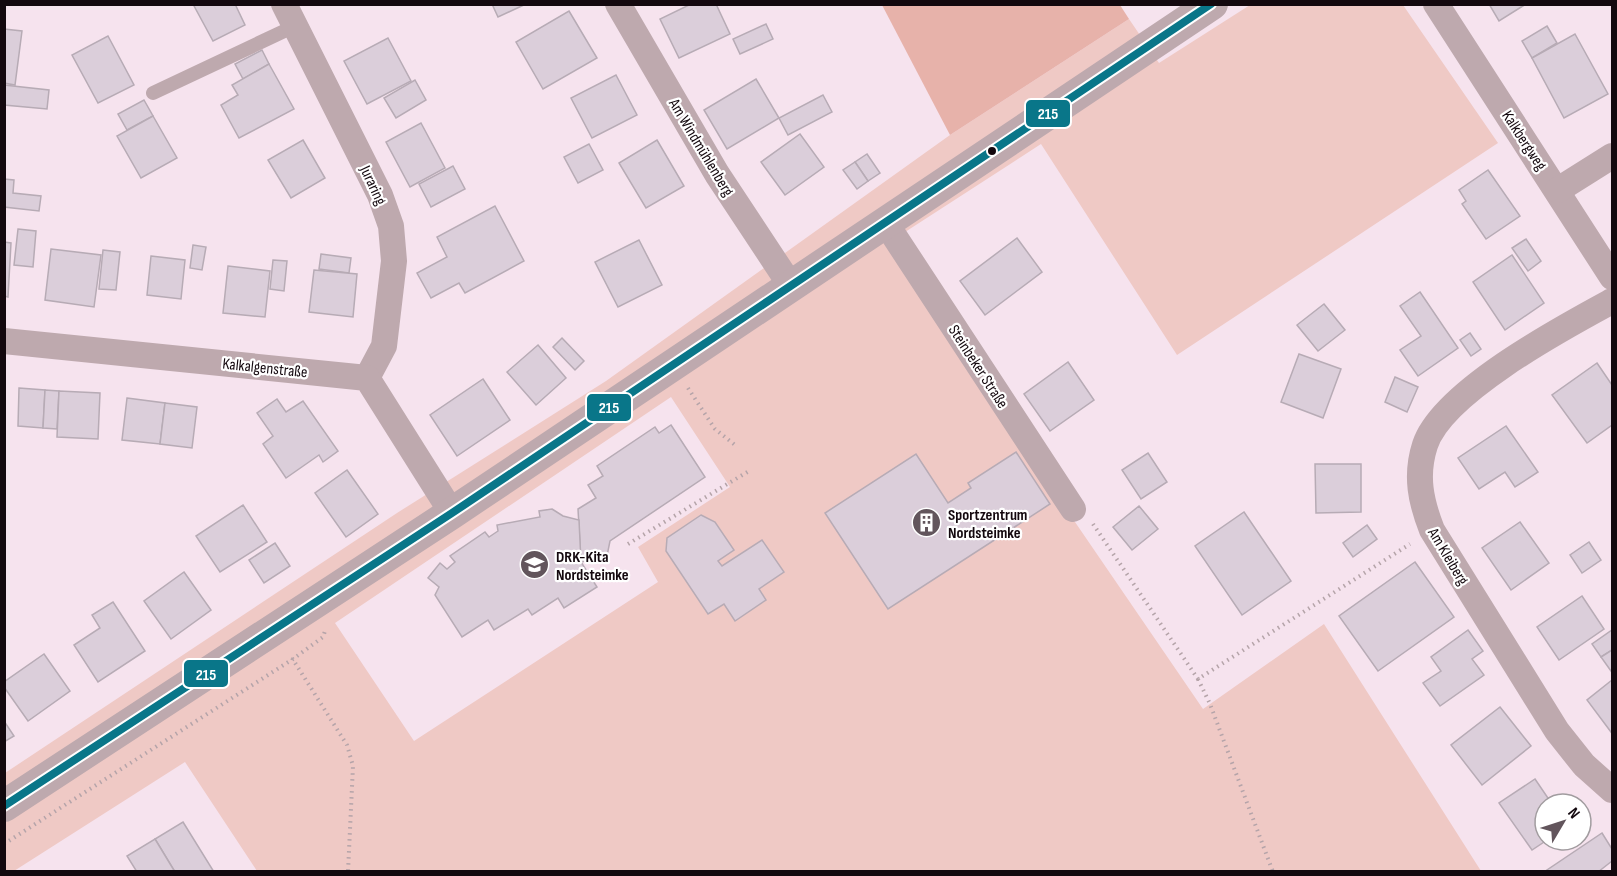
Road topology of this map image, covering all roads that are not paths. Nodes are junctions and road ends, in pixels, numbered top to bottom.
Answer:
1 (618, 4) edge
2 (1212, 4) edge
3 (1436, 4) edge
4 (289, 15) edge
5 (153, 93) dead end
6 (1612, 156) edge
7 (1558, 190) junction
8 (885, 222) junction
9 (1612, 277) edge
10 (791, 286) junction
11 (1612, 301) edge
12 (4, 340) edge
13 (368, 378) junction
14 (1073, 509) road end
15 (452, 513) junction
16 (1612, 790) edge
17 (4, 806) edge

1 - 10 street, Am Windmühlenberg
2 - 8 street
3 - 7 street, Kalkbergweg
4 - 5 lane
4 - 13 street, Juraring
6 - 7 street
7 - 9 street, Kalkbergweg
8 - 10 street
8 - 14 street, Steinbeker Straße
10 - 15 street
11 - 16 street, Am Kleiberg
12 - 13 street, Kalkalgenstraße
13 - 15 street
15 - 17 street

